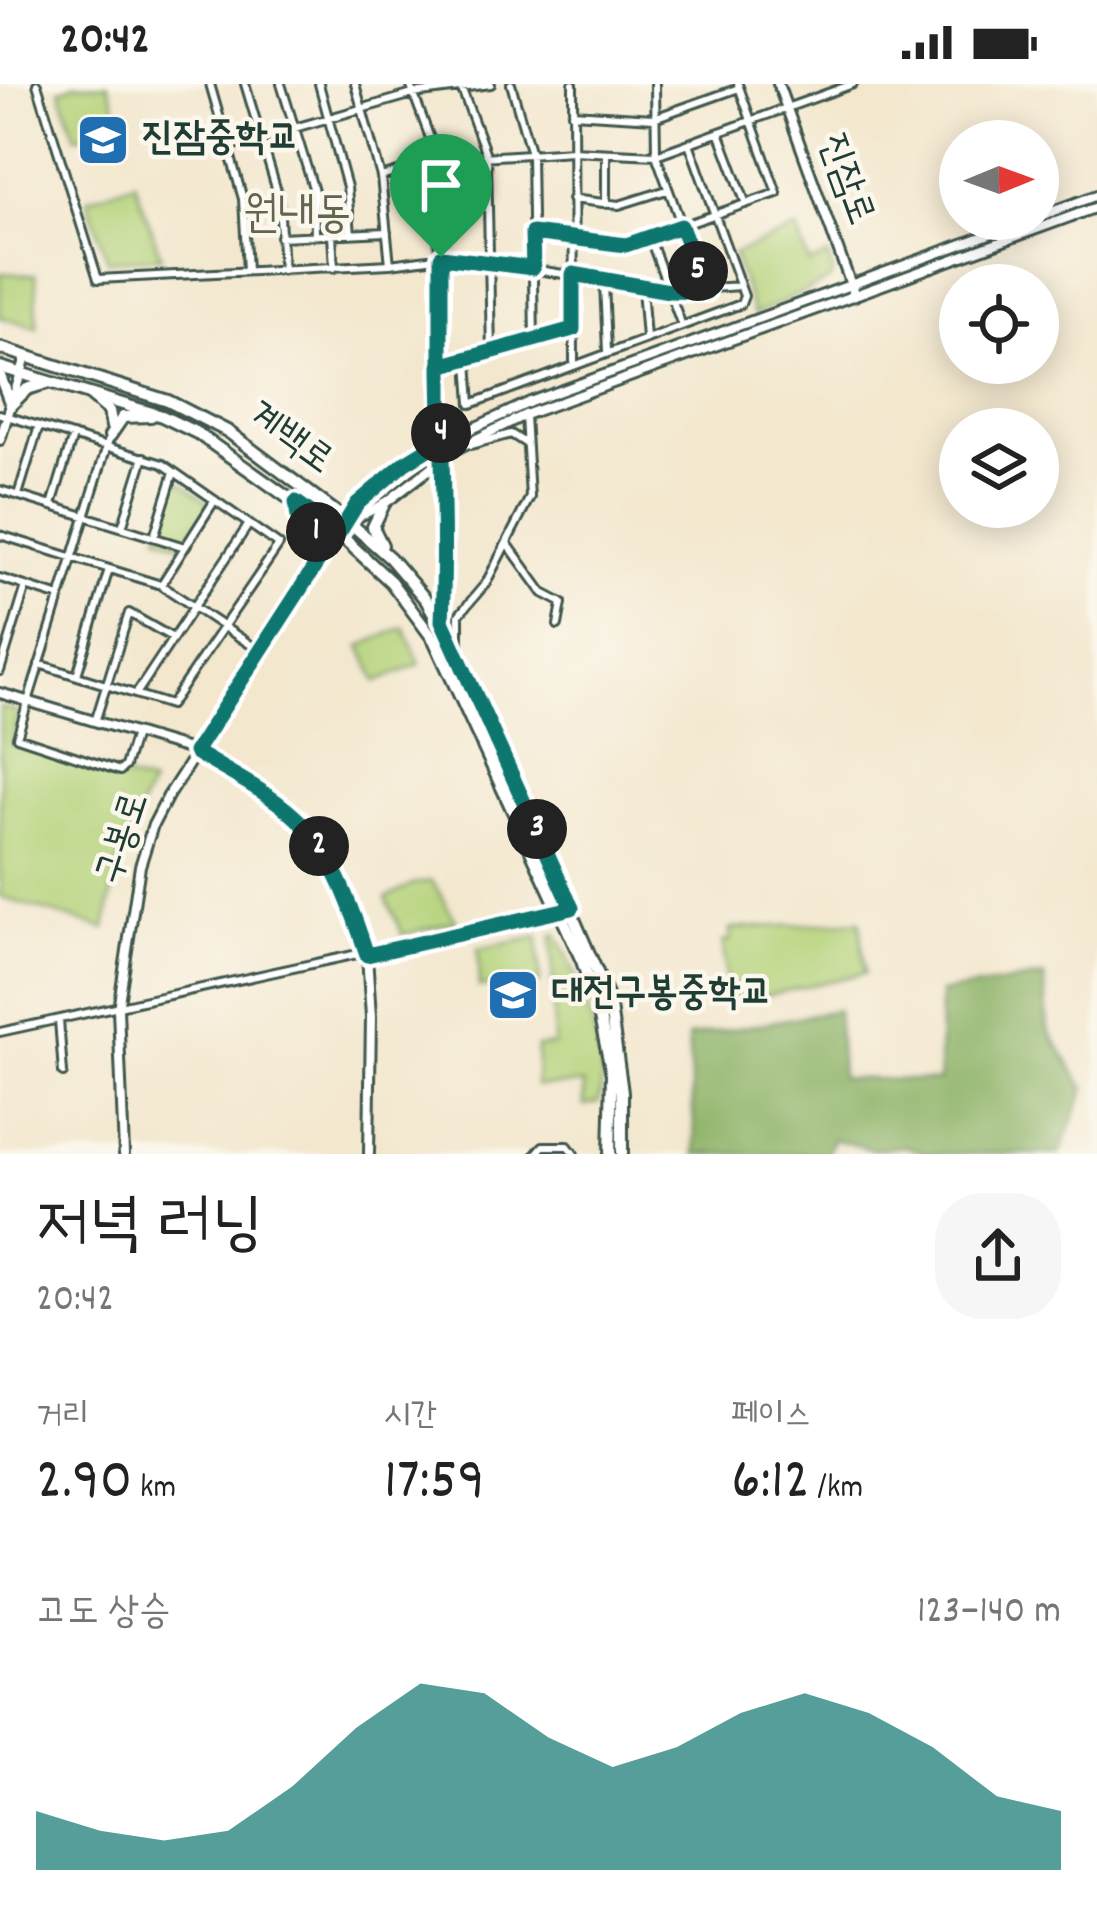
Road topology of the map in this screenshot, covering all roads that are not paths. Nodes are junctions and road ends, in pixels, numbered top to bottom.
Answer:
1 (37, 84) edge
2 (210, 84) edge
3 (245, 84) edge
4 (281, 84) edge
5 (319, 84) edge
6 (356, 84) edge
7 (410, 84) edge
8 (490, 84) edge
9 (512, 84) edge
10 (573, 84) edge
11 (655, 84) edge
12 (706, 84) edge
13 (778, 84) edge
14 (854, 84) edge
15 (461, 86) edge
16 (739, 86) edge
17 (413, 94) junction
18 (711, 98) junction
19 (362, 106) junction
20 (787, 108) junction
21 (572, 113) junction
22 (328, 116) junction
23 (654, 118) junction
24 (751, 121) junction
25 (295, 127) junction
26 (719, 132) junction
27 (262, 136) junction
28 (689, 143) junction
29 (229, 147) junction
30 (572, 151) junction
31 (606, 152) junction
32 (531, 154) junction
33 (656, 155) junction
34 (488, 157) junction
35 (438, 160) junction
36 (381, 177) junction
37 (667, 190) junction
38 (1097, 195) edge
39 (572, 199) junction
40 (606, 204) junction
41 (746, 204) junction
42 (1097, 207) edge
43 (1059, 209) edge
44 (715, 215) junction
45 (681, 226) junction
46 (387, 232) junction
47 (532, 233) junction
48 (351, 234) junction
49 (315, 235) junction
50 (332, 235) junction
51 (280, 237) junction
52 (573, 238) junction
53 (650, 238) junction
54 (980, 240) edge
55 (441, 257) junction
56 (490, 261) junction
57 (390, 264) junction
58 (334, 268) junction
59 (533, 268) junction
60 (283, 270) junction
61 (248, 271) junction
62 (573, 274) junction
63 (604, 281) junction
64 (740, 286) junction
65 (642, 288) junction
66 (669, 291) junction
67 (853, 291) junction
68 (706, 292) junction
69 (682, 326) junction
70 (573, 329) junction
71 (646, 338) junction
72 (534, 340) junction
73 (0, 349) edge
74 (607, 351) junction
75 (491, 353) junction
76 (26, 356) junction
77 (468, 361) junction
78 (574, 364) junction
79 (440, 366) junction
80 (0, 367) edge
81 (21, 373) junction
82 (0, 376) edge
83 (51, 381) junction
84 (85, 391) junction
85 (523, 410) junction
86 (6, 412) edge
87 (162, 416) junction
88 (39, 426) junction
89 (73, 436) junction
90 (0, 440) edge
91 (109, 441) junction
92 (441, 441) junction
93 (527, 445) junction
94 (456, 449) junction
95 (144, 457) junction
96 (441, 458) junction
97 (174, 472) junction
98 (0, 490) edge
99 (18, 495) junction
100 (215, 500) junction
101 (296, 502) junction
102 (384, 504) junction
103 (52, 506) junction
104 (86, 516) junction
105 (349, 522) junction
106 (249, 524) junction
107 (122, 527) junction
108 (339, 533) junction
109 (0, 535) edge
110 (154, 537) junction
111 (507, 543) junction
112 (185, 547) junction
113 (323, 554) junction
114 (72, 558) junction
115 (390, 558) junction
116 (109, 569) junction
117 (0, 578) edge
118 (161, 585) junction
119 (26, 586) junction
120 (60, 596) junction
121 (194, 607) junction
122 (442, 621) junction
123 (557, 625) dead end
124 (224, 627) junction
125 (173, 638) junction
126 (260, 651) junction
127 (459, 655) junction
128 (39, 664) junction
129 (0, 670) edge
130 (76, 676) junction
131 (107, 685) junction
132 (0, 693) edge
133 (136, 694) junction
134 (27, 701) junction
135 (95, 722) junction
136 (135, 734) junction
137 (195, 752) junction
138 (565, 909) junction
139 (367, 955) junction
140 (118, 1009) junction
141 (59, 1020) junction
142 (0, 1032) edge
143 (63, 1073) dead end
144 (124, 1154) edge
145 (369, 1154) edge
146 (536, 1154) edge
147 (574, 1154) edge
148 (608, 1154) edge
149 (626, 1154) edge

1 - 61 street
2 - 29 street
3 - 27 street
4 - 25 street
5 - 22 street
6 - 19 street
7 - 17 street
8 - 15 street
9 - 32 street
10 - 21 street
11 - 23 street
12 - 18 street
13 - 20 street, 진잠로
14 - 20 street
15 - 17 street
15 - 34 street
16 - 18 street
16 - 24 street
17 - 19 street
17 - 35 street
18 - 23 street
19 - 22 street
19 - 36 street
20 - 24 street
20 - 67 street, 진잠로
21 - 23 street
21 - 30 street
22 - 25 street
22 - 48 street
23 - 33 street
24 - 26 street
24 - 41 street
25 - 27 street
25 - 49 street
26 - 28 street
26 - 41 street
27 - 29 street
27 - 51 street
28 - 33 street
28 - 44 street
29 - 61 street
30 - 31 street
30 - 32 street
30 - 39 street
31 - 33 street
31 - 40 street
32 - 34 street
32 - 47 street
33 - 37 street
34 - 35 street
34 - 56 street
35 - 36 street
35 - 55 street
36 - 46 street
37 - 40 street
37 - 45 street
38 - 43 street
39 - 40 street
39 - 52 street
41 - 44 street
42 - 67 street
44 - 45 street
44 - 64 street
45 - 53 street
45 - 68 street
46 - 48 street
46 - 57 street
47 - 52 street
47 - 59 street
48 - 50 street
49 - 50 street
49 - 51 street
50 - 58 street
51 - 60 street
52 - 53 street
52 - 62 street
53 - 66 street
54 - 67 street
55 - 56 street
55 - 57 street
55 - 79 street
56 - 59 street
56 - 75 street
57 - 58 street
58 - 60 street
59 - 62 street
59 - 72 street
60 - 61 street
62 - 63 street
62 - 70 street
63 - 65 street
63 - 74 street
64 - 68 street
64 - 69 street
65 - 66 street
65 - 71 street
66 - 68 street
66 - 69 street
67 - 85 street
69 - 71 street
70 - 72 street
70 - 78 street
71 - 74 street
72 - 75 street
73 - 76 main road, 계백로
74 - 78 street
75 - 77 street
76 - 81 street
76 - 105 main road, 계백로
77 - 78 street
77 - 79 street
79 - 92 street
80 - 81 main road, 계백로
81 - 83 main road, 계백로
81 - 86 street
82 - 86 main road
83 - 84 main road, 계백로
83 - 86 main road
84 - 87 main road, 계백로
84 - 91 main road
85 - 92 street, 구봉로
85 - 93 street
85 - 94 street
86 - 88 street
86 - 90 street
87 - 91 main road
87 - 101 main road, 계백로
88 - 89 street
88 - 99 street
89 - 91 street
89 - 103 street
91 - 95 street
91 - 104 street
92 - 96 street
92 - 105 street, 구봉로
93 - 94 street
93 - 111 street
94 - 96 street
95 - 97 street
95 - 107 street
96 - 102 street
96 - 122 street
97 - 100 street
97 - 110 street
98 - 99 street
99 - 103 street
100 - 106 street
100 - 112 street
101 - 108 main road, 계백로
101 - 113 main road
102 - 105 street
102 - 115 main road
103 - 104 street
104 - 107 street
104 - 114 street
105 - 108 street, 구봉로
105 - 115 main road, 계백로
106 - 121 street
106 - 124 street
107 - 110 street
108 - 113 street, 구봉로
108 - 138 main road, 계백로
109 - 114 street
110 - 112 street
111 - 123 street
111 - 127 street
112 - 118 street
113 - 126 street, 구봉로
114 - 116 street
114 - 120 street
115 - 122 main road, 계백로
116 - 118 street
116 - 130 street
117 - 119 street
118 - 121 street
119 - 120 street
119 - 129 street
120 - 128 street
121 - 124 street
121 - 125 street
122 - 127 main road, 계백로
124 - 126 street
124 - 133 street
125 - 131 street
125 - 133 street
126 - 137 street, 구봉로
127 - 138 main road, 계백로
128 - 130 street
128 - 134 street
130 - 131 street
131 - 133 street
131 - 135 street
132 - 134 street
134 - 135 street
134 - 136 street
135 - 136 street
136 - 137 street
137 - 139 street
137 - 140 street, 구봉로
138 - 139 street
138 - 148 main road, 계백로
138 - 149 main road, 계백로
139 - 140 street
139 - 145 street
140 - 141 street
140 - 144 street, 구봉로
141 - 142 street
141 - 143 street
146 - 147 street

